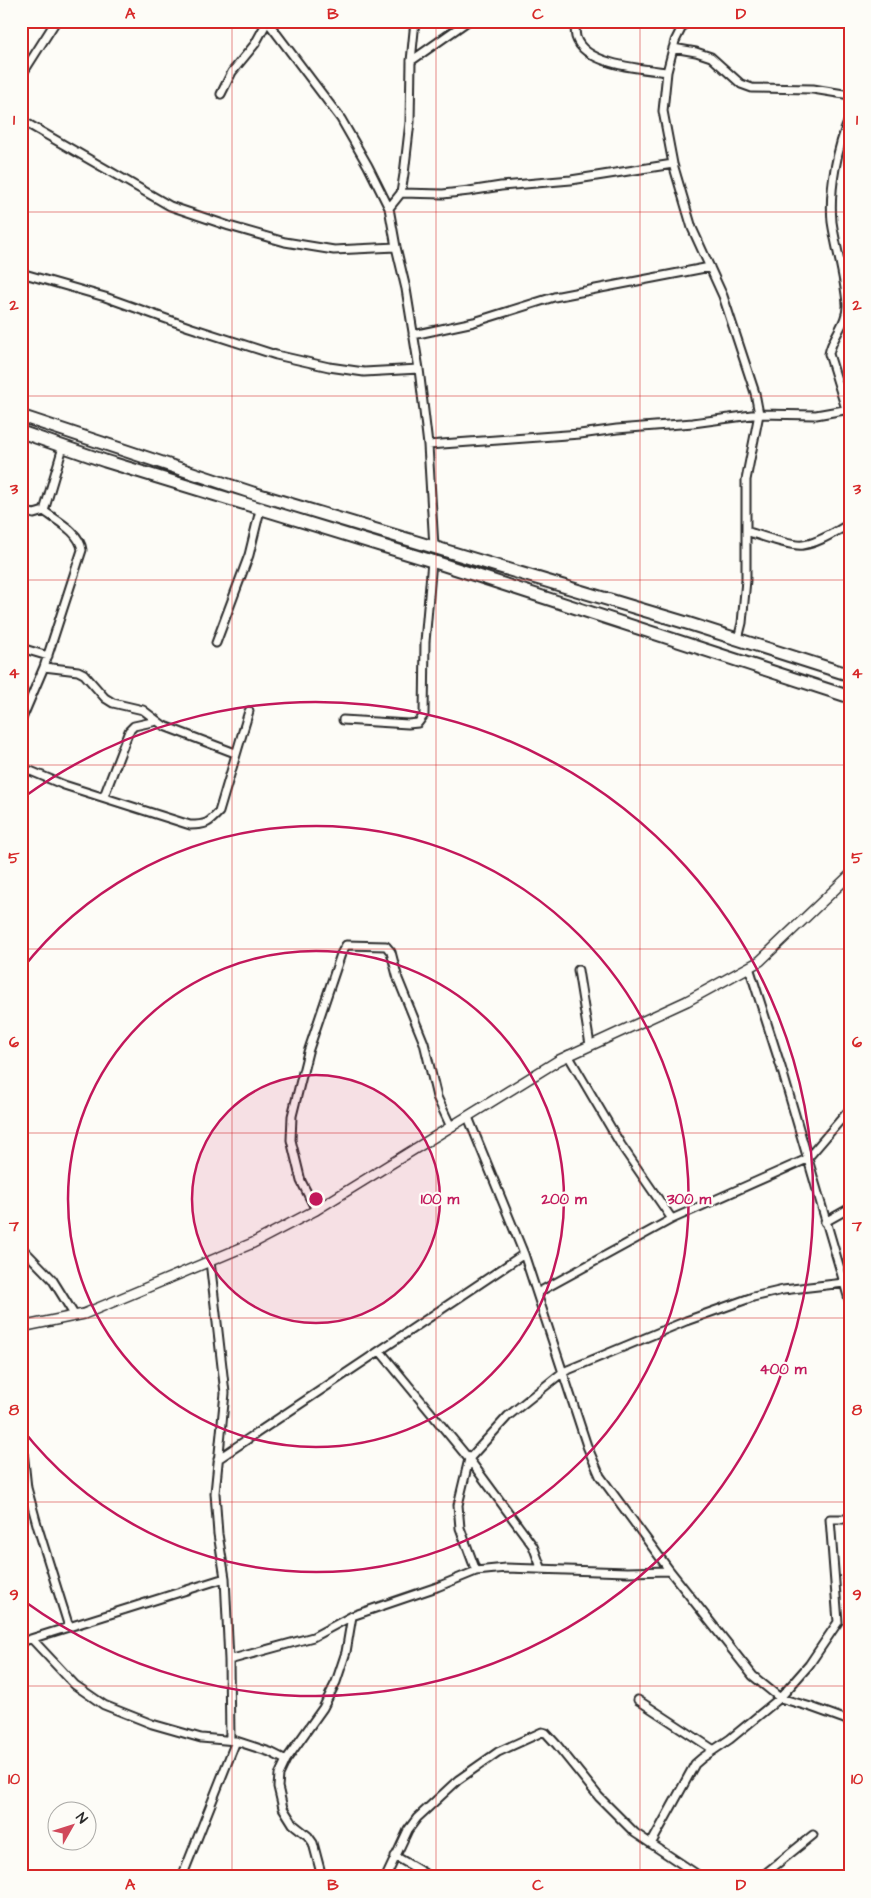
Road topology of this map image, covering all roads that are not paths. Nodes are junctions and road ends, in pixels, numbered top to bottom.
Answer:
1 (56, 21) edge
2 (415, 21) edge
3 (468, 21) edge
4 (576, 21) edge
5 (685, 21) edge
6 (267, 22) edge
7 (673, 48) junction
8 (411, 60) junction
9 (667, 72) junction
10 (21, 76) edge
11 (221, 94) dead end
12 (850, 94) edge
13 (850, 117) edge
14 (21, 120) edge
15 (673, 164) junction
16 (401, 193) junction
17 (389, 208) junction
18 (396, 247) junction
19 (710, 268) junction
20 (21, 273) edge
21 (412, 335) junction
22 (419, 369) junction
23 (848, 409) edge
24 (760, 414) junction
25 (21, 416) edge
26 (21, 432) edge
27 (428, 445) junction
28 (63, 447) junction
29 (263, 496) junction
30 (260, 508) junction
31 (21, 511) edge
32 (44, 511) junction
33 (850, 524) edge
34 (746, 531) junction
35 (434, 547) junction
36 (432, 561) junction
37 (738, 639) junction
38 (216, 643) dead end
39 (21, 648) edge
40 (48, 656) junction
41 (44, 667) junction
42 (850, 675) edge
43 (850, 697) edge
44 (250, 711) dead end
45 (157, 720) junction
46 (343, 720) dead end
47 (21, 721) edge
48 (235, 753) junction
49 (21, 767) edge
50 (104, 796) junction
51 (850, 875) edge
52 (749, 967) junction
53 (578, 970) dead end
54 (590, 1045) junction
55 (568, 1054) junction
56 (850, 1109) edge
57 (468, 1117) junction
58 (451, 1127) junction
59 (807, 1159) junction
60 (850, 1208) edge
61 (316, 1210) junction
62 (672, 1219) junction
63 (825, 1222) junction
64 (21, 1247) edge
65 (524, 1254) junction
66 (210, 1262) junction
67 (844, 1283) junction
68 (537, 1293) junction
69 (850, 1303) edge
70 (75, 1316) junction
71 (21, 1327) edge
72 (380, 1352) junction
73 (563, 1372) junction
74 (21, 1432) edge
75 (218, 1459) junction
76 (469, 1459) junction
77 (850, 1519) edge
78 (542, 1570) junction
79 (476, 1571) junction
80 (670, 1571) junction
81 (225, 1578) junction
82 (352, 1616) junction
83 (69, 1627) junction
84 (32, 1639) junction
85 (21, 1642) edge
86 (229, 1660) junction
87 (780, 1698) junction
88 (638, 1700) dead end
89 (850, 1721) edge
90 (233, 1741) junction
91 (714, 1750) junction
92 (286, 1760) junction
93 (813, 1834) dead end
94 (651, 1844) junction
95 (395, 1856) junction
96 (182, 1877) edge
97 (322, 1877) edge
98 (386, 1877) edge
99 (427, 1877) edge
100 (701, 1877) edge
101 (761, 1877) edge

1 - 10 street
2 - 8 street
3 - 8 street
4 - 9 street
5 - 7 street
6 - 11 street
6 - 17 street
7 - 9 street
7 - 12 street
8 - 16 street
9 - 15 street
13 - 23 street
14 - 18 street
15 - 16 street
15 - 19 street
16 - 17 street
17 - 18 street
18 - 21 street
19 - 21 street
19 - 24 street
20 - 22 street
21 - 22 street
22 - 27 street
23 - 24 street
24 - 27 street
24 - 34 street
25 - 29 highway
26 - 28 highway
27 - 35 street
28 - 30 highway
28 - 32 street
29 - 30 street
29 - 35 highway
30 - 36 highway
30 - 38 street
31 - 32 street
32 - 40 street
33 - 34 street
34 - 37 street
35 - 37 highway
36 - 43 highway
36 - 46 street
37 - 42 highway
39 - 40 street
40 - 41 street
41 - 45 street
41 - 47 street
44 - 48 street
45 - 48 street
45 - 50 street
48 - 50 street
49 - 50 street
51 - 52 street
52 - 54 street
52 - 59 street
53 - 54 street
54 - 55 street
55 - 57 street
55 - 62 street
56 - 59 street
57 - 58 street
57 - 65 street
58 - 61 street
58 - 61 street
59 - 62 street
59 - 63 street
60 - 63 street
61 - 66 street
62 - 68 street
63 - 67 street
64 - 70 street
65 - 68 street
65 - 72 street
66 - 70 street
66 - 75 street
67 - 69 street
67 - 73 street
68 - 73 street
70 - 71 street
72 - 75 street
72 - 76 street
73 - 76 street
73 - 80 street
74 - 83 street
75 - 81 street
76 - 78 street
76 - 79 street
77 - 87 street
78 - 79 street
78 - 80 street
79 - 82 street
80 - 87 street
81 - 83 street
81 - 86 street
82 - 86 street
82 - 92 street
83 - 84 street
84 - 85 street
84 - 90 street
86 - 90 street
87 - 89 street
87 - 91 street
88 - 91 street
90 - 92 street
90 - 96 street
91 - 94 street
92 - 97 street
93 - 101 street
94 - 95 street
94 - 100 street
95 - 98 street
95 - 99 street

